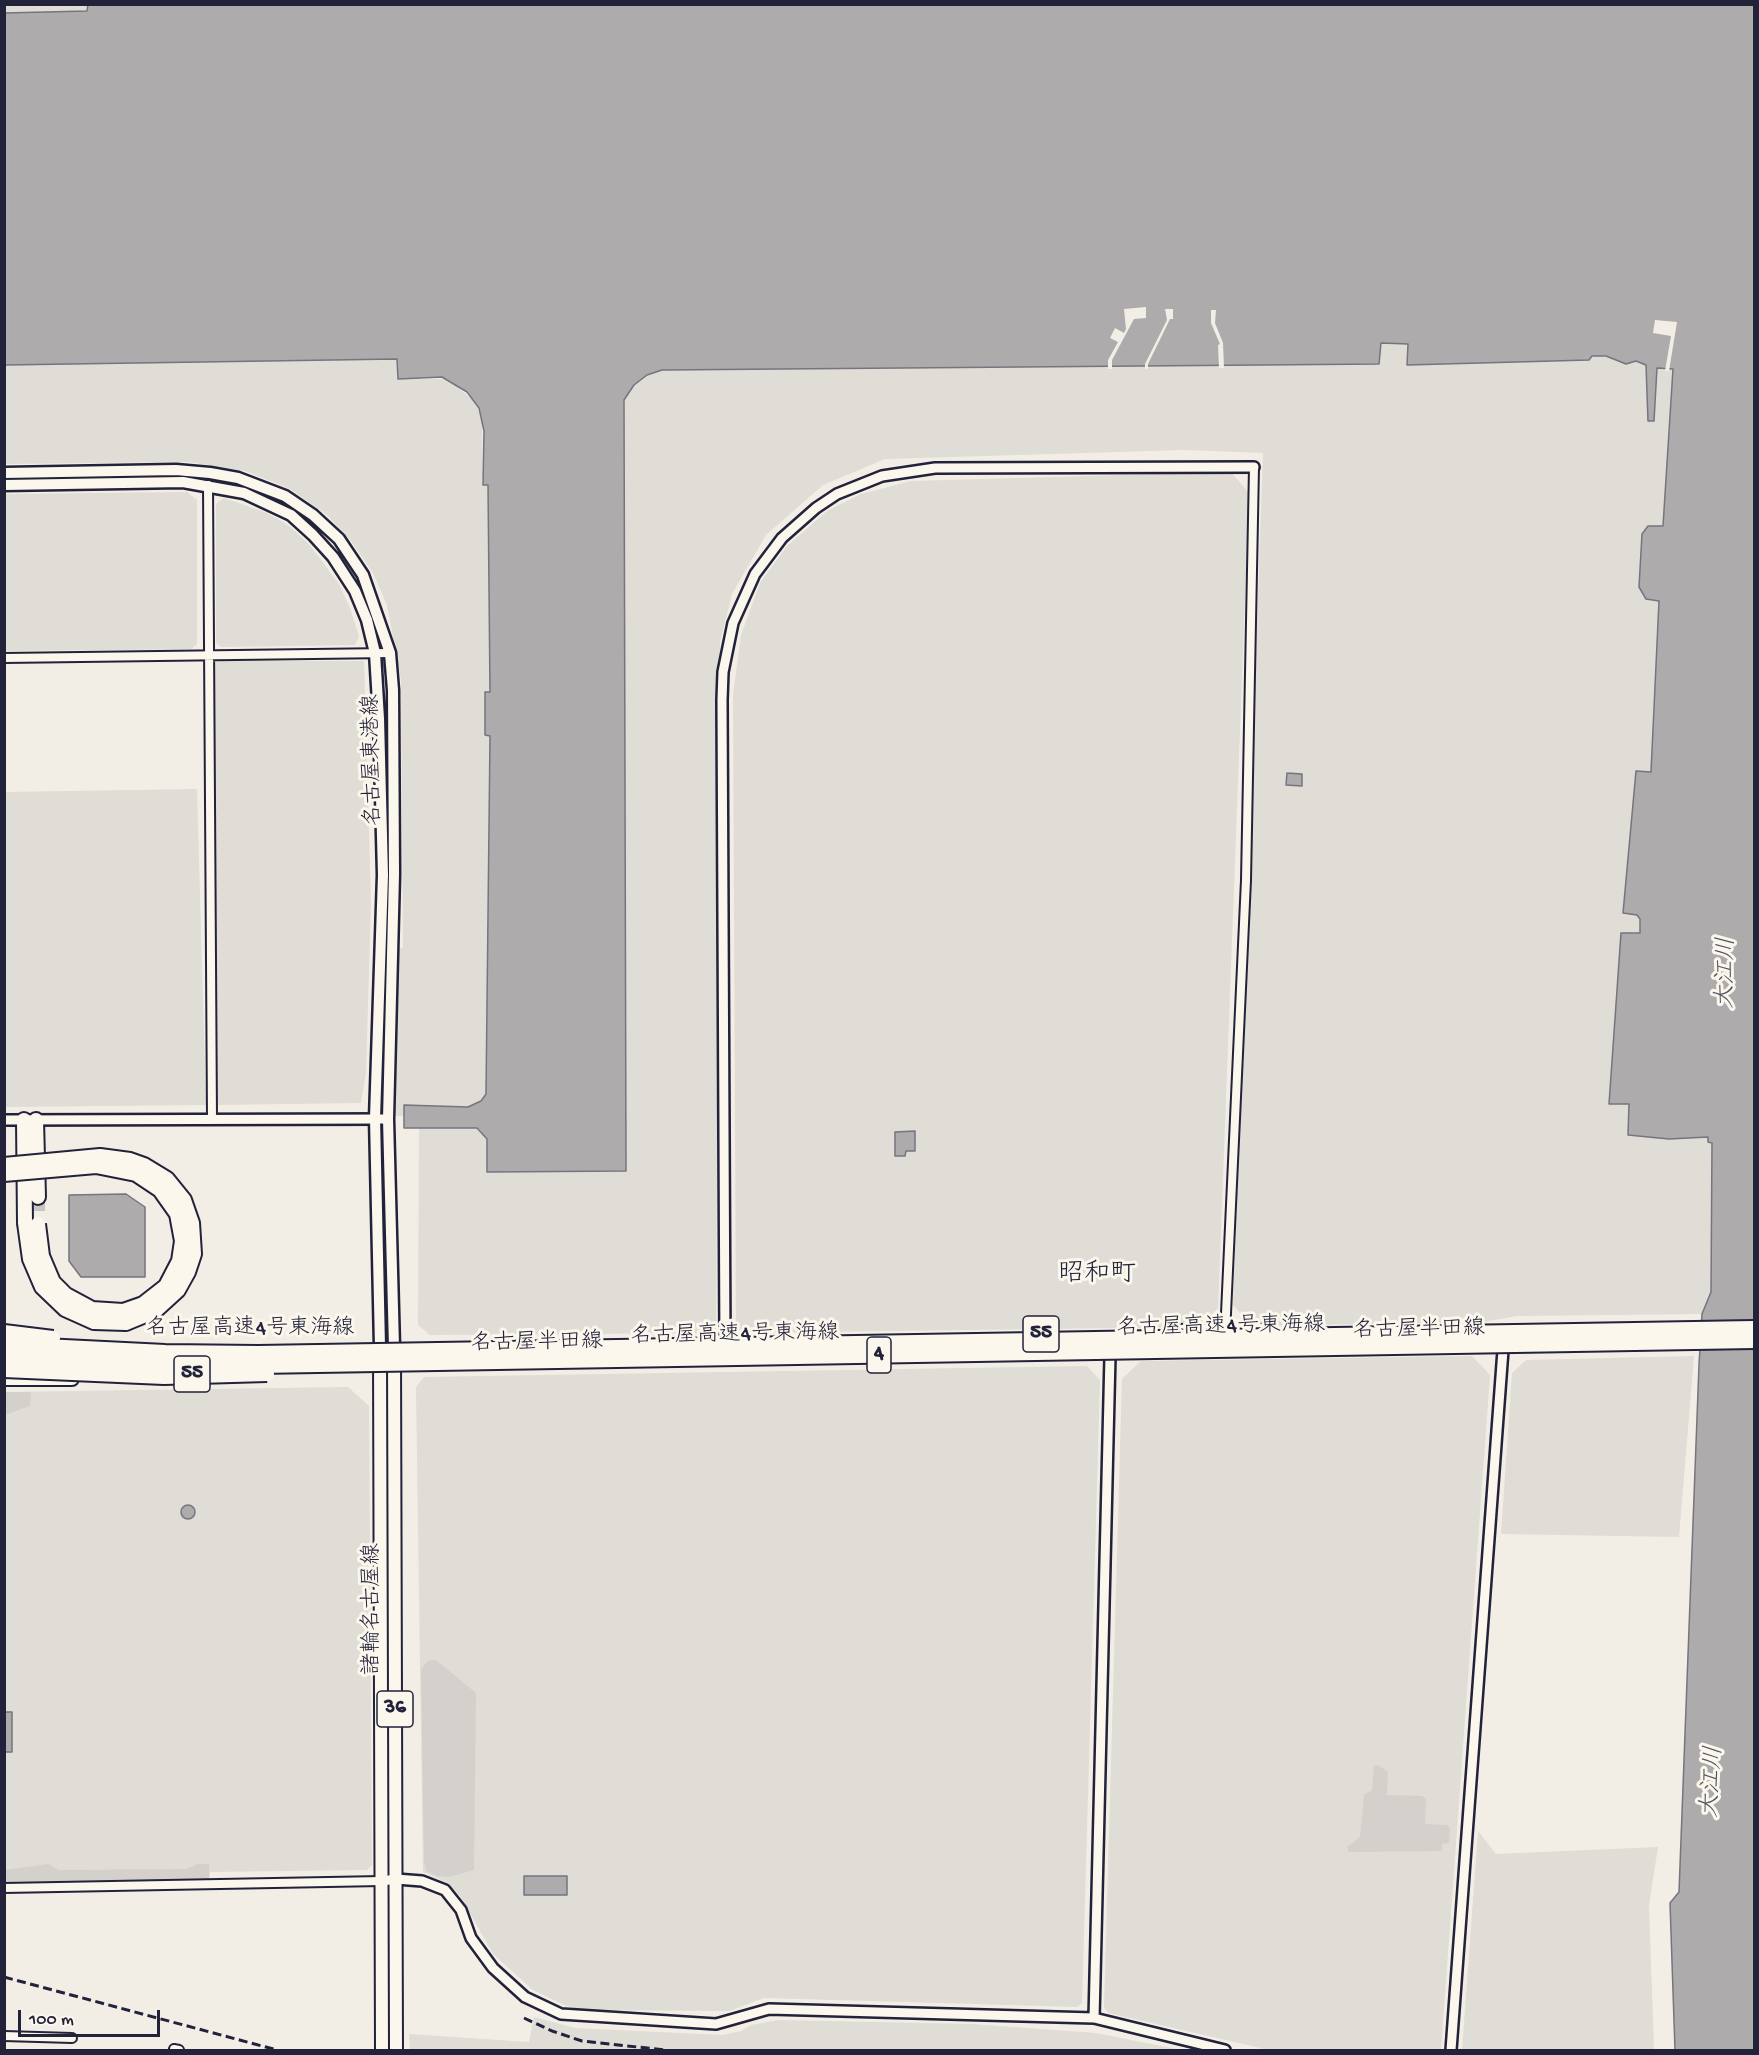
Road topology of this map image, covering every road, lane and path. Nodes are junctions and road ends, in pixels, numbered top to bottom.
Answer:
1 (1254, 467) joint
2 (4, 473) edge
3 (4, 484) edge
4 (208, 485) junction
5 (375, 653) junction
6 (390, 653) junction
7 (208, 655) junction
8 (4, 658) edge
9 (375, 1118) junction
10 (212, 1119) junction
11 (388, 1119) junction
12 (4, 1120) edge
13 (30, 1120) junction
14 (4, 1165) edge
15 (4, 1174) edge
16 (38, 1197) tunnel mouth
17 (34, 1220) junction
18 (1755, 1326) edge
19 (1225, 1330) junction
20 (4, 1332) edge
21 (725, 1340) junction
22 (1755, 1341) edge
23 (4, 1344) edge
24 (1755, 1346) edge
25 (380, 1347) junction
26 (394, 1347) junction
27 (1503, 1350) junction
28 (258, 1353) junction
29 (1226, 1354) junction
30 (4, 1356) edge
31 (1110, 1356) junction
32 (724, 1362) junction
33 (398, 1365) junction
34 (381, 1368) junction
35 (4, 1370) edge
36 (4, 1379) edge
37 (396, 1879) junction
38 (382, 1881) junction
39 (4, 1888) edge
40 (1094, 2018) junction
41 (4, 2036) edge
42 (72, 2038) dead end
43 (382, 2050) edge
44 (396, 2050) edge
45 (1225, 2050) edge
46 (1451, 2050) edge

1 - 19 street
1 - 21 street
2 - 6 main road, 名古屋東港線
3 - 4 main road, 名古屋東港線
4 - 5 main road, 名古屋東港線
4 - 7 street
5 - 6 street
5 - 7 street
5 - 9 main road, 名古屋東港線
6 - 11 main road, 名古屋東港線
7 - 8 street
7 - 10 street
9 - 10 street
9 - 11 street
9 - 25 main road, 名古屋東港線
10 - 13 street
11 - 26 main road, 名古屋東港線
12 - 13 street
13 - 16 highway
13 - 17 highway
14 - 17 highway, bridge
15 - 17 highway, bridge
18 - 19 main road, 名古屋半田線 / 55, bridge
18 - 28 highway, 名古屋高速4号東海線 / 4, bridge
19 - 21 main road, 名古屋半田線 / 55
19 - 29 street
20 - 28 highway, bridge
21 - 26 main road, 名古屋半田線 / 55
21 - 32 street
22 - 33 highway, 名古屋高速4号東海線 / 4, bridge
23 - 28 highway, 名古屋高速4号東海線 / 4, bridge
24 - 27 main road, 名古屋半田線 / 55
25 - 26 main road, 名古屋半田線 / 55
25 - 30 main road, 名古屋半田線 / 55
25 - 34 main road, 諸輪名古屋線 / 36
26 - 33 main road, 諸輪名古屋線 / 36
27 - 29 main road, 名古屋半田線 / 55
27 - 46 street
29 - 31 main road, 名古屋半田線 / 55
30 - 33 highway, 名古屋高速4号東海線 / 4, bridge
31 - 32 main road, 名古屋半田線 / 55
31 - 40 street
32 - 33 main road, 名古屋半田線 / 55
33 - 34 main road, 名古屋半田線 / 55
33 - 35 highway, bridge
33 - 37 main road, 諸輪名古屋線 / 36
34 - 36 main road, 名古屋半田線 / 55
34 - 38 main road, 諸輪名古屋線 / 36
37 - 38 street
37 - 40 street
37 - 44 main road, 諸輪名古屋線 / 36
38 - 39 street
38 - 43 main road, 諸輪名古屋線 / 36
40 - 45 street
41 - 42 street

